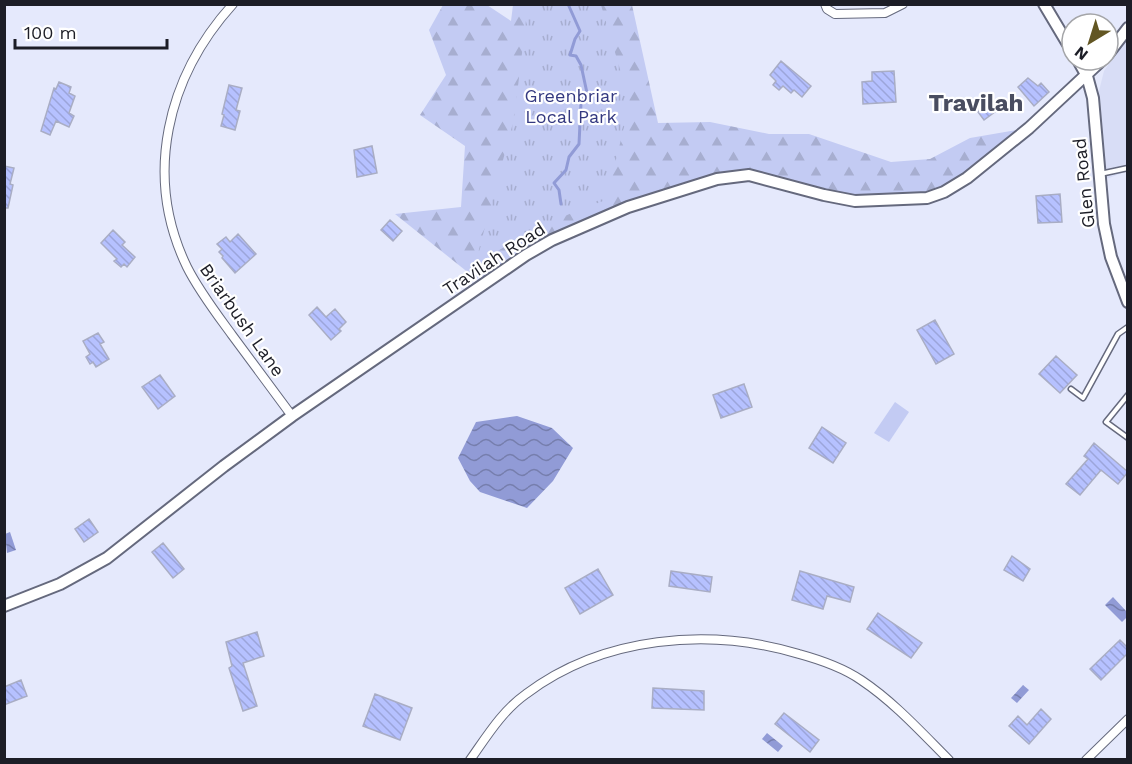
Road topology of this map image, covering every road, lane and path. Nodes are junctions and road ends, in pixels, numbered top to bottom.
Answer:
1 (233, 4) edge
2 (825, 4) edge
3 (903, 4) edge
4 (1044, 4) edge
5 (1128, 28) edge
6 (1060, 31) edge
7 (1124, 42) edge
8 (1085, 72) edge
9 (1091, 72) edge
10 (1087, 76) junction
11 (1128, 168) edge
12 (1099, 174) junction
13 (1128, 302) edge
14 (1128, 327) edge
15 (1071, 389) dead end
16 (1128, 395) edge
17 (292, 416) junction
18 (1128, 438) edge
19 (4, 606) edge
20 (1128, 719) edge
21 (470, 759) edge
22 (949, 759) edge
23 (1086, 759) edge

1 - 17 street, Briarbush Lane
2 - 3 street
4 - 6 main road
5 - 7 main road
8 - 10 main road, Glen Road
9 - 10 main road, Travilah Road
10 - 12 main road, Glen Road
10 - 17 main road, Travilah Road
11 - 12 lane
12 - 13 main road, Glen Road
14 - 15 lane
16 - 18 lane
17 - 19 main road, Travilah Road
20 - 23 street
21 - 22 street

